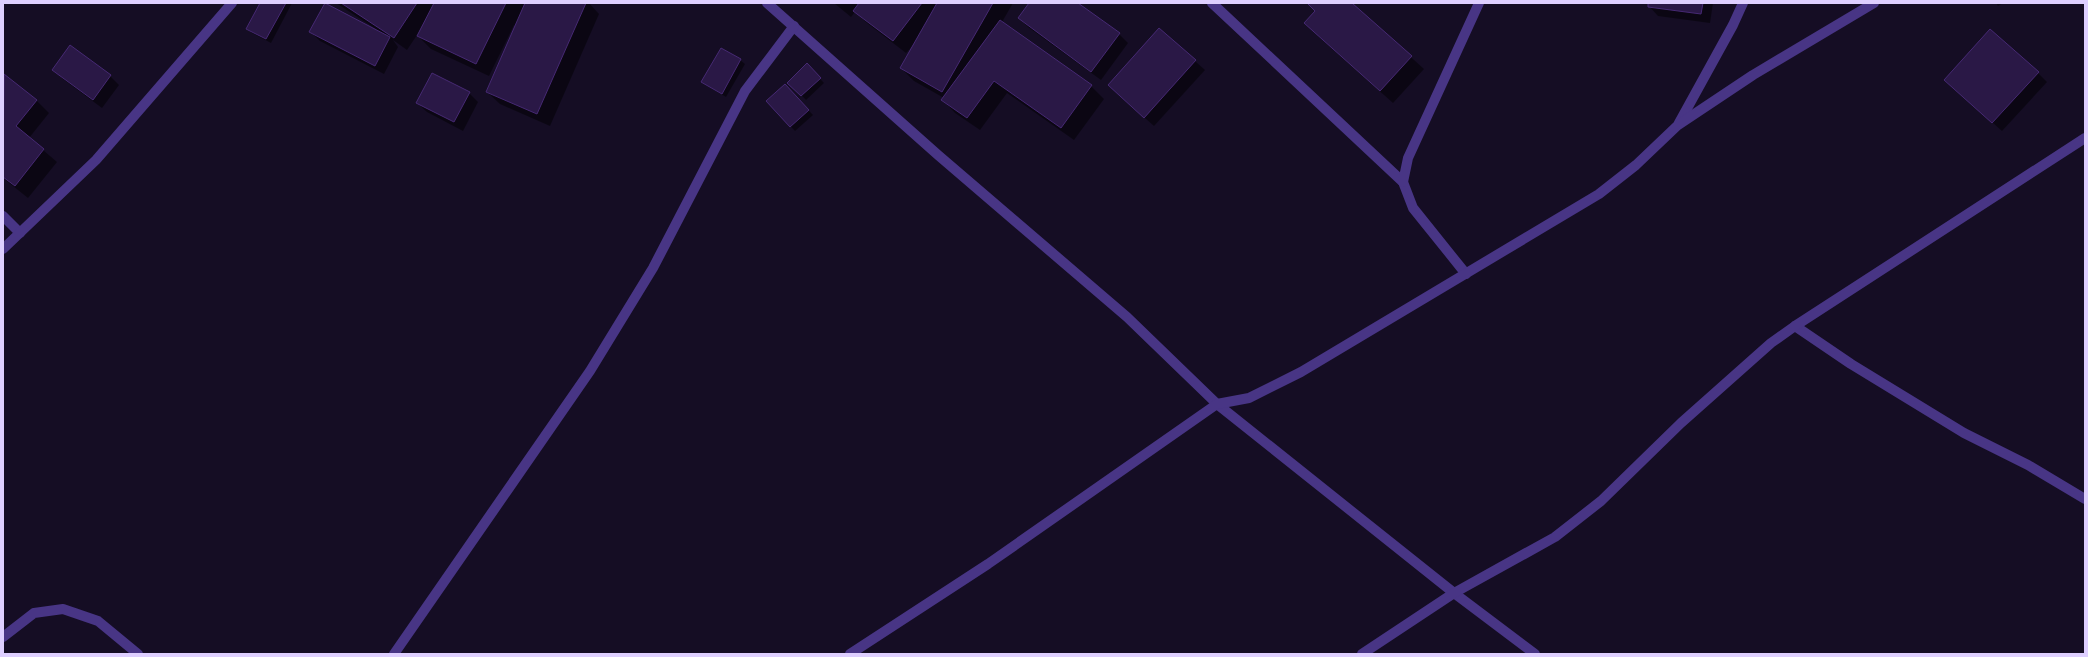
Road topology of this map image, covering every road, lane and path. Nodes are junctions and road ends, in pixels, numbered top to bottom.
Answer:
1 (232, 3) edge
2 (767, 3) edge
3 (1212, 3) edge
4 (1479, 3) edge
5 (1743, 3) edge
6 (1874, 3) edge
7 (794, 26) junction
8 (1678, 125) junction
9 (2085, 138) edge
10 (1403, 182) junction
11 (3, 216) edge
12 (20, 233) junction
13 (3, 249) edge
14 (1466, 274) junction
15 (1795, 326) junction
16 (1217, 404) junction
17 (2085, 499) edge
18 (1454, 593) junction
19 (3, 637) edge
20 (138, 654) edge
21 (394, 654) edge
22 (850, 654) edge
23 (1362, 654) edge
24 (1535, 654) edge

1 - 12 street
2 - 7 street
3 - 10 street
4 - 10 street
5 - 8 street
6 - 8 street
7 - 16 street
7 - 21 street
8 - 14 street
9 - 15 street
10 - 14 street
11 - 12 street
12 - 13 street
14 - 16 street
15 - 17 street
15 - 18 street
16 - 18 street
16 - 22 street
18 - 23 street
18 - 24 street
19 - 20 street

